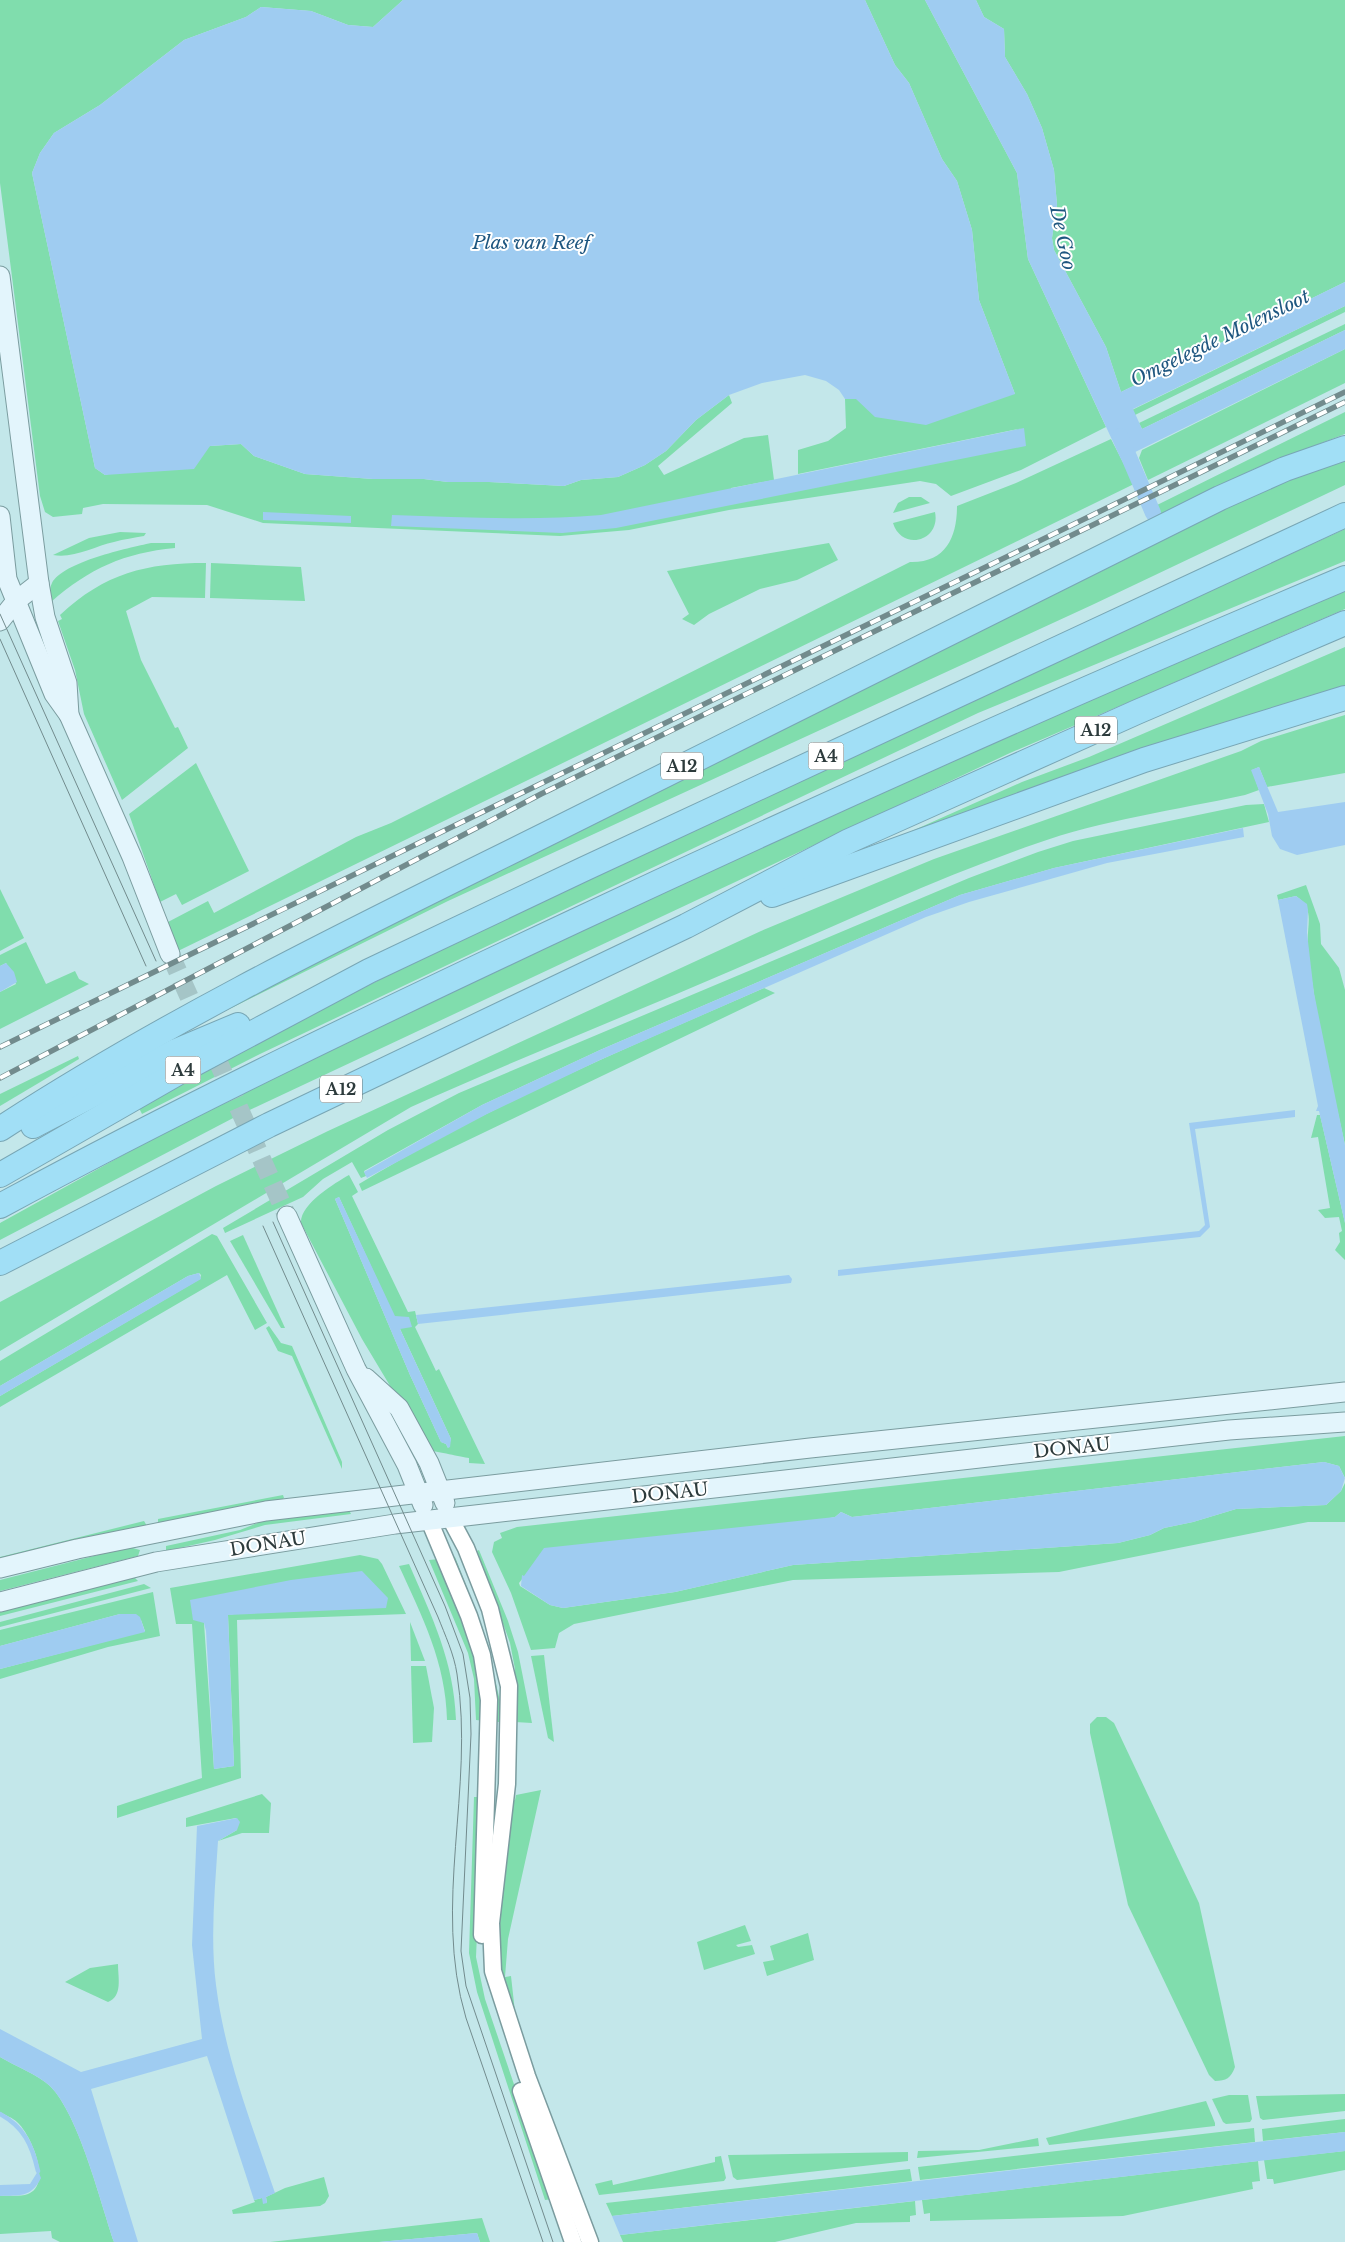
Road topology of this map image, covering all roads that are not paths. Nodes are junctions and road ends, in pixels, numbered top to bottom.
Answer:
1 (0, 276) edge
2 (1345, 448) edge
3 (1345, 515) edge
4 (0, 516) edge
5 (35, 554) junction
6 (1345, 578) edge
7 (4, 583) edge
8 (39, 583) junction
9 (16, 601) junction
10 (0, 621) edge
11 (1345, 623) edge
12 (1345, 698) edge
13 (69, 715) junction
14 (686, 926) junction
15 (170, 954) tunnel mouth
16 (369, 971) junction
17 (0, 1129) edge
18 (0, 1143) edge
19 (0, 1175) edge
20 (0, 1206) edge
21 (288, 1216) tunnel mouth
22 (0, 1263) edge
23 (356, 1369) junction
24 (1345, 1392) edge
25 (1345, 1422) edge
26 (440, 1493) junction
27 (419, 1495) junction
28 (450, 1518) junction
29 (429, 1520) junction
30 (0, 1568) edge
31 (0, 1602) edge
32 (573, 2242) edge
33 (590, 2242) edge

1 - 5 main road
2 - 17 highway, A12
3 - 16 highway, A4
4 - 7 main road
5 - 7 main road
5 - 8 main road
6 - 20 highway, A12
7 - 9 main road
8 - 9 main road
8 - 13 main road
9 - 10 main road
9 - 13 main road
11 - 14 highway, A12
12 - 14 highway, A12
13 - 15 main road
14 - 22 highway, A12
16 - 18 highway, A4
16 - 19 highway, A4
21 - 23 main road
23 - 26 main road
23 - 27 main road
24 - 26 main road, DONAU
25 - 28 main road, DONAU
26 - 27 main road, DONAU
26 - 28 main road
27 - 29 main road
27 - 30 main road, DONAU
28 - 29 main road, DONAU
28 - 33 street
29 - 31 main road, DONAU
29 - 32 street

